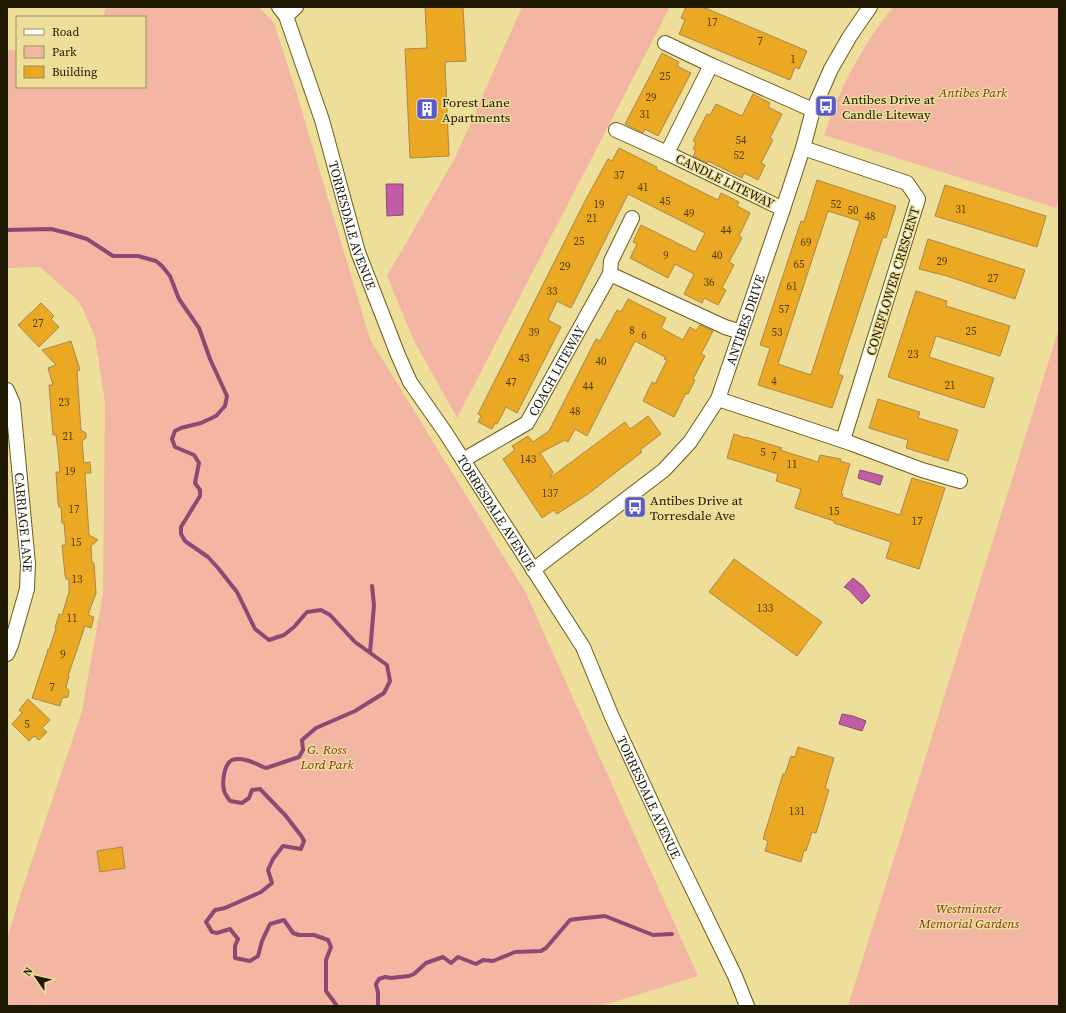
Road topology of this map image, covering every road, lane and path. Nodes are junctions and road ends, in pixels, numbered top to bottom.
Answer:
1 (870, 7) edge
2 (287, 10) edge
3 (665, 43) dead end
4 (711, 65) junction
5 (813, 110) junction
6 (616, 130) dead end
7 (802, 148) junction
8 (667, 153) junction
9 (783, 209) junction
10 (632, 218) dead end
11 (610, 274) junction
12 (741, 332) junction
13 (7, 390) edge
14 (718, 399) junction
15 (843, 440) junction
16 (463, 460) junction
17 (960, 481) dead end
18 (533, 570) junction
19 (7, 654) edge
20 (747, 1006) edge

1 - 5 street, ANTIBES DRIVE
2 - 16 street, TORRESDALE AVENUE
3 - 4 street
4 - 5 street
4 - 8 street, CANDLE LITEWAY
5 - 7 street, ANTIBES DRIVE
6 - 8 street, CANDLE LITEWAY
7 - 9 street, ANTIBES DRIVE
7 - 15 street, CONEFLOWER CRESCENT
8 - 9 street, CANDLE LITEWAY
9 - 12 street, ANTIBES DRIVE
10 - 11 street, COACH LITEWAY
11 - 12 street
11 - 16 street, COACH LITEWAY
12 - 14 street, ANTIBES DRIVE
13 - 19 street, CARRIAGE LANE
14 - 15 street
14 - 18 street, ANTIBES DRIVE
15 - 17 street
16 - 18 street, TORRESDALE AVENUE
18 - 20 street, TORRESDALE AVENUE

